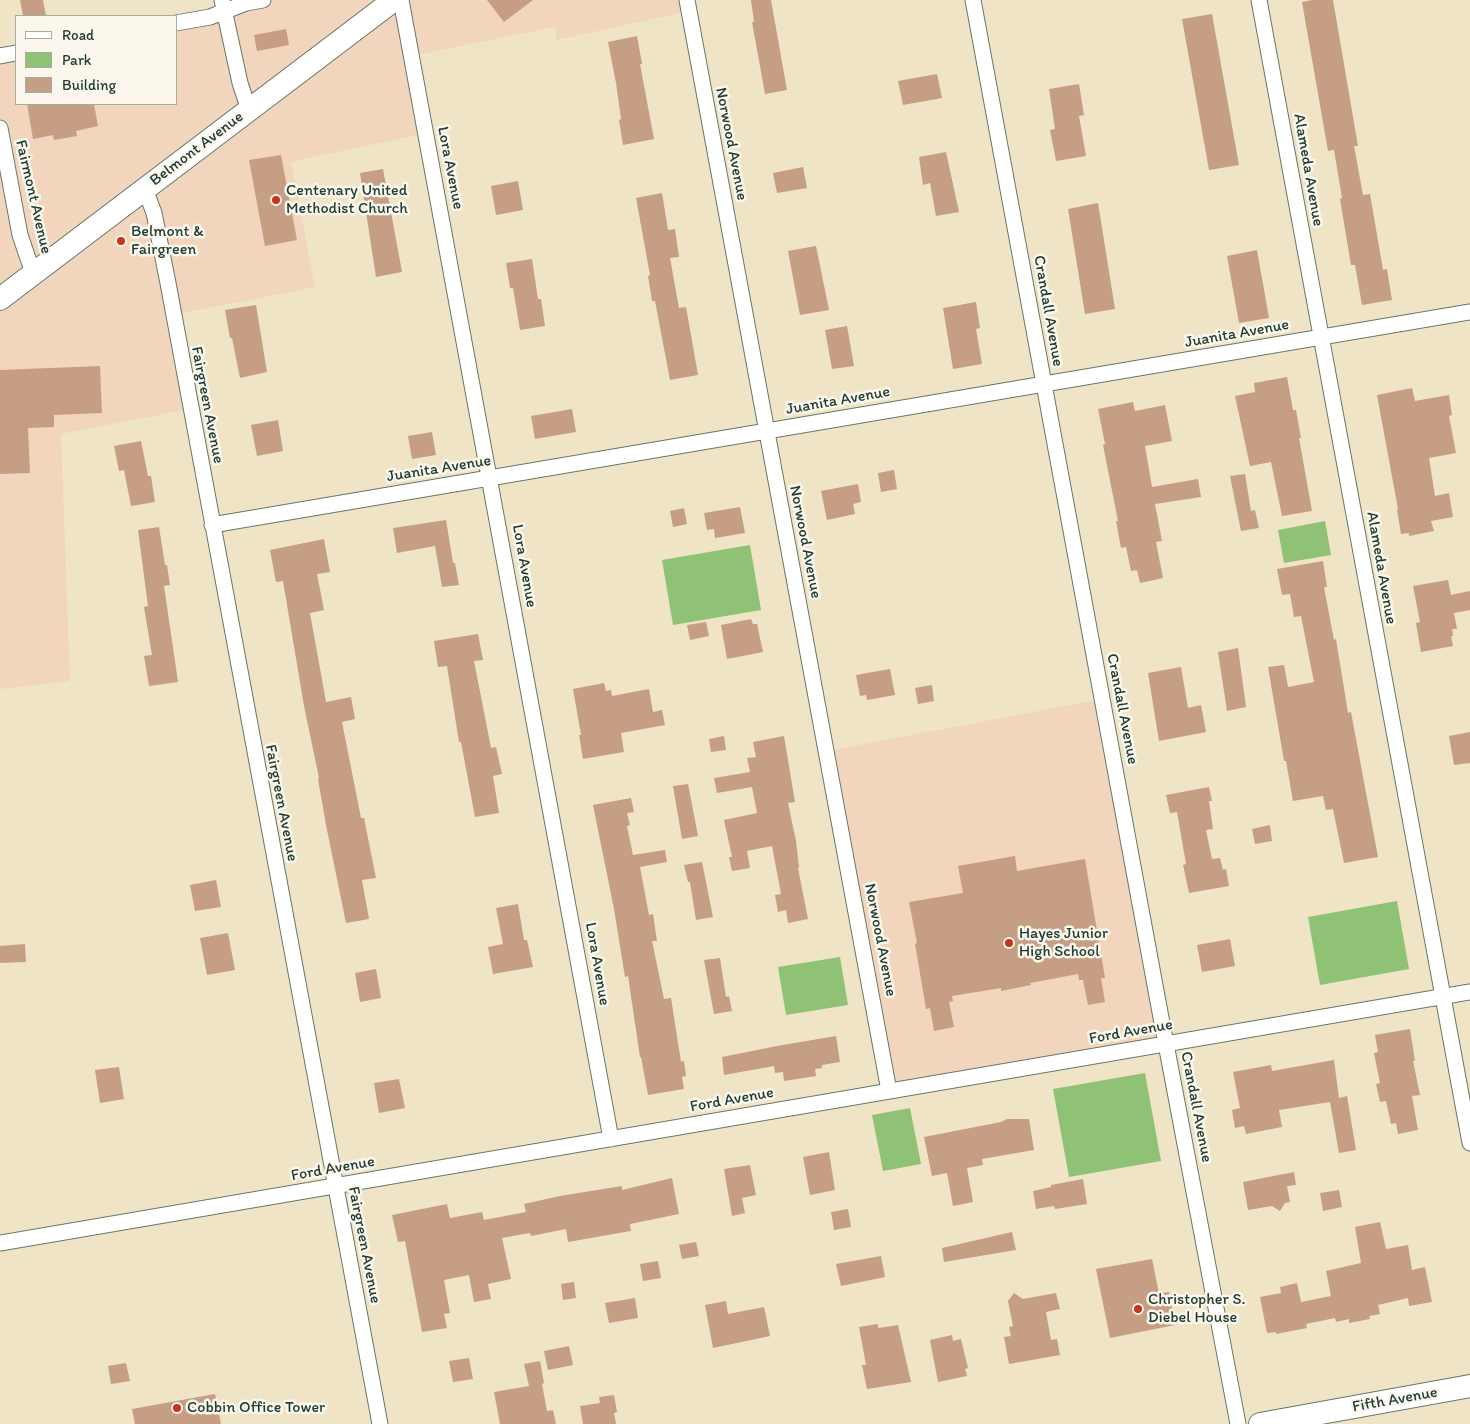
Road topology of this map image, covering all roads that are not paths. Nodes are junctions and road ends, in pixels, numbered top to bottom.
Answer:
1 (263, 0) edge
2 (394, 0) edge
3 (401, 0) edge
4 (687, 0) edge
5 (973, 0) edge
6 (1259, 0) edge
7 (223, 5) edge
8 (178, 23) edge
9 (15, 53) edge
10 (0, 56) edge
11 (249, 110) junction
12 (0, 128) edge
13 (145, 189) junction
14 (33, 274) junction
15 (0, 299) edge
16 (1470, 312) edge
17 (1321, 338) junction
18 (1044, 384) junction
19 (767, 431) junction
20 (490, 478) junction
21 (212, 525) junction
22 (1470, 992) edge
23 (1443, 997) junction
24 (1166, 1044) junction
25 (889, 1091) junction
26 (611, 1139) junction
27 (1470, 1143) edge
28 (335, 1186) junction
29 (0, 1243) edge
30 (1470, 1386) edge
31 (380, 1424) edge
32 (1238, 1424) edge
33 (1260, 1424) edge

1 - 7 street
2 - 11 main road, Belmont Avenue
3 - 20 street, Lora Avenue
4 - 19 street, Norwood Avenue
5 - 18 street, Crandall Avenue
6 - 17 street, Alameda Avenue
7 - 8 street
7 - 11 street
9 - 10 street
11 - 13 main road, Belmont Avenue
12 - 14 street, Fairmont Avenue
13 - 14 main road, Belmont Avenue
13 - 21 street, Fairgreen Avenue
14 - 15 main road, Belmont Avenue
16 - 17 street, Juanita Avenue
17 - 18 street, Juanita Avenue
17 - 23 street, Alameda Avenue
18 - 19 street, Juanita Avenue
18 - 24 street, Crandall Avenue
19 - 20 street, Juanita Avenue
19 - 25 street, Norwood Avenue
20 - 21 street, Juanita Avenue
20 - 26 street, Lora Avenue
21 - 28 street, Fairgreen Avenue
22 - 23 street, Ford Avenue
23 - 24 street, Ford Avenue
23 - 27 street, Alameda Avenue
24 - 25 street, Ford Avenue
24 - 32 street, Crandall Avenue
25 - 26 street, Ford Avenue
26 - 28 street, Ford Avenue
28 - 29 street, Ford Avenue
28 - 31 street, Fairgreen Avenue
30 - 33 main road, Fifth Avenue

